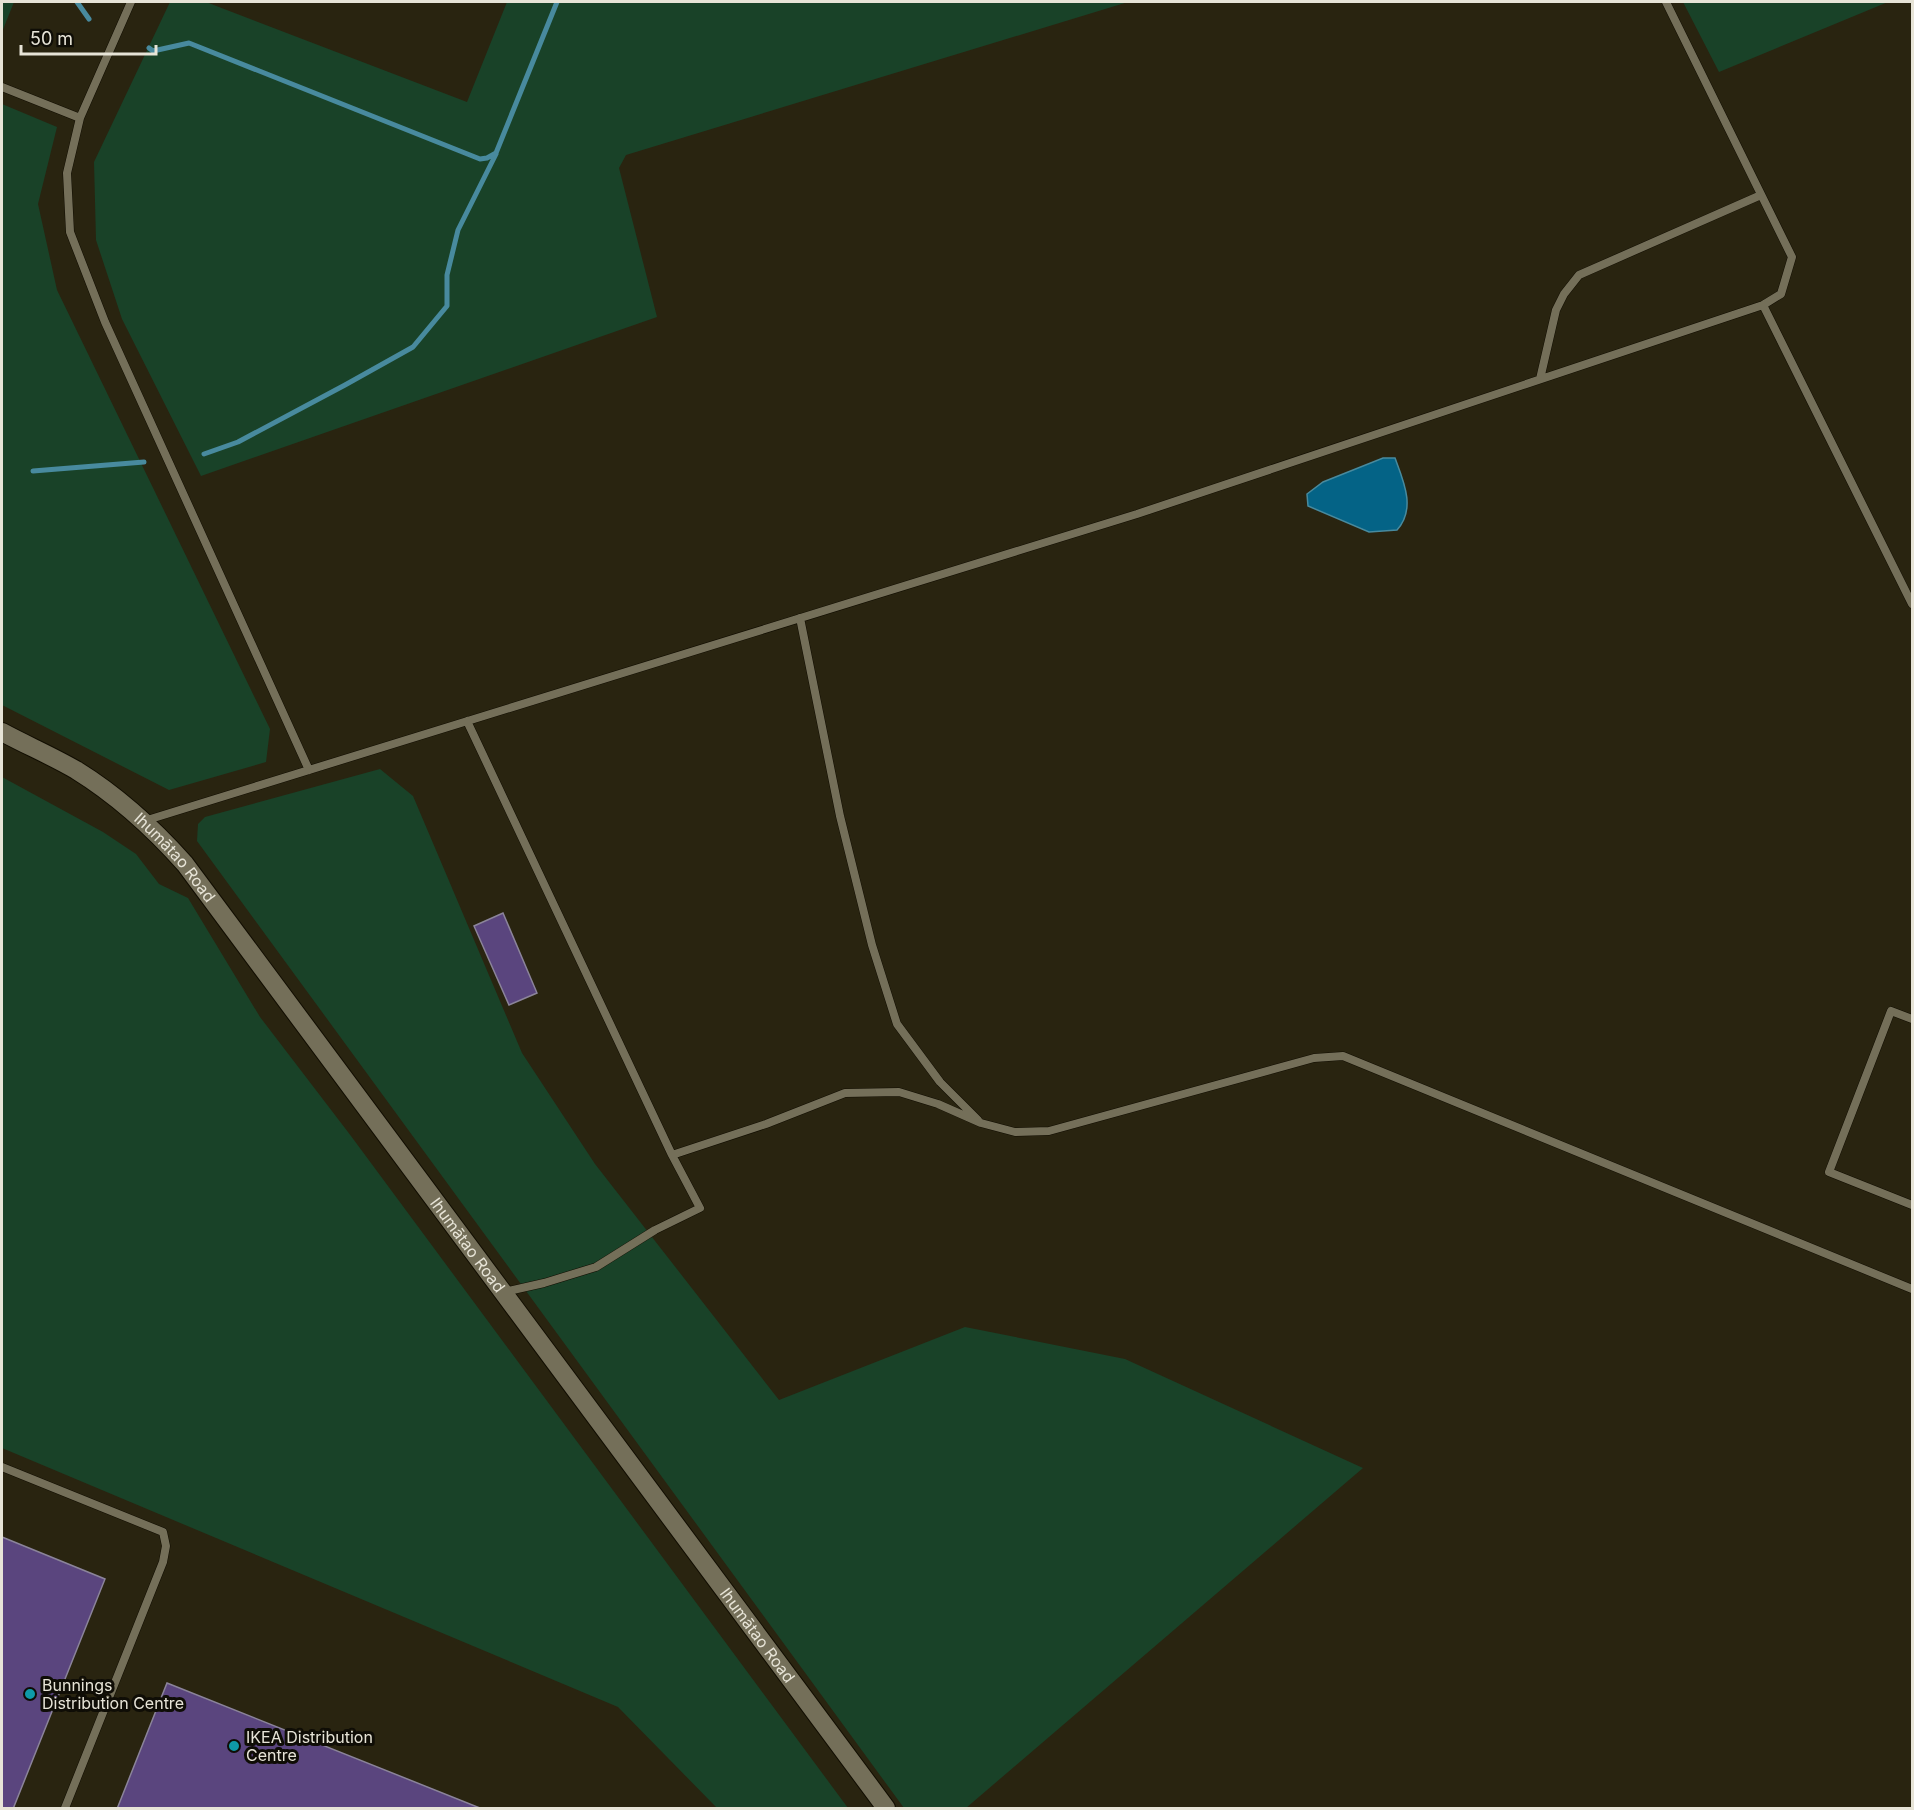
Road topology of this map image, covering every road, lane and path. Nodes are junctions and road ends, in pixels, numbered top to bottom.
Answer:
1 (131, 2) edge
2 (1666, 2) edge
3 (2, 87) edge
4 (80, 118) junction
5 (1761, 195) junction
6 (1763, 305) junction
7 (1540, 379) junction
8 (1912, 604) edge
9 (800, 618) junction
10 (467, 721) junction
11 (2, 732) edge
12 (309, 770) junction
13 (144, 821) junction
14 (1912, 1019) edge
15 (981, 1123) junction
16 (672, 1155) junction
17 (1912, 1205) edge
18 (1912, 1289) edge
19 (503, 1292) junction
20 (2, 1467) edge
21 (65, 1809) edge
22 (886, 1809) edge

1 - 4 lane
2 - 5 lane
3 - 4 lane
4 - 12 lane
5 - 6 lane
5 - 7 lane
6 - 7 lane
6 - 8 lane
7 - 9 lane
9 - 10 lane
9 - 15 lane
10 - 12 lane
10 - 16 lane
11 - 13 street, Ihumātao Road
12 - 13 lane
13 - 19 street, Ihumātao Road
14 - 17 lane
15 - 16 lane
15 - 18 lane
16 - 19 lane
19 - 22 street, Ihumātao Road
20 - 21 lane

